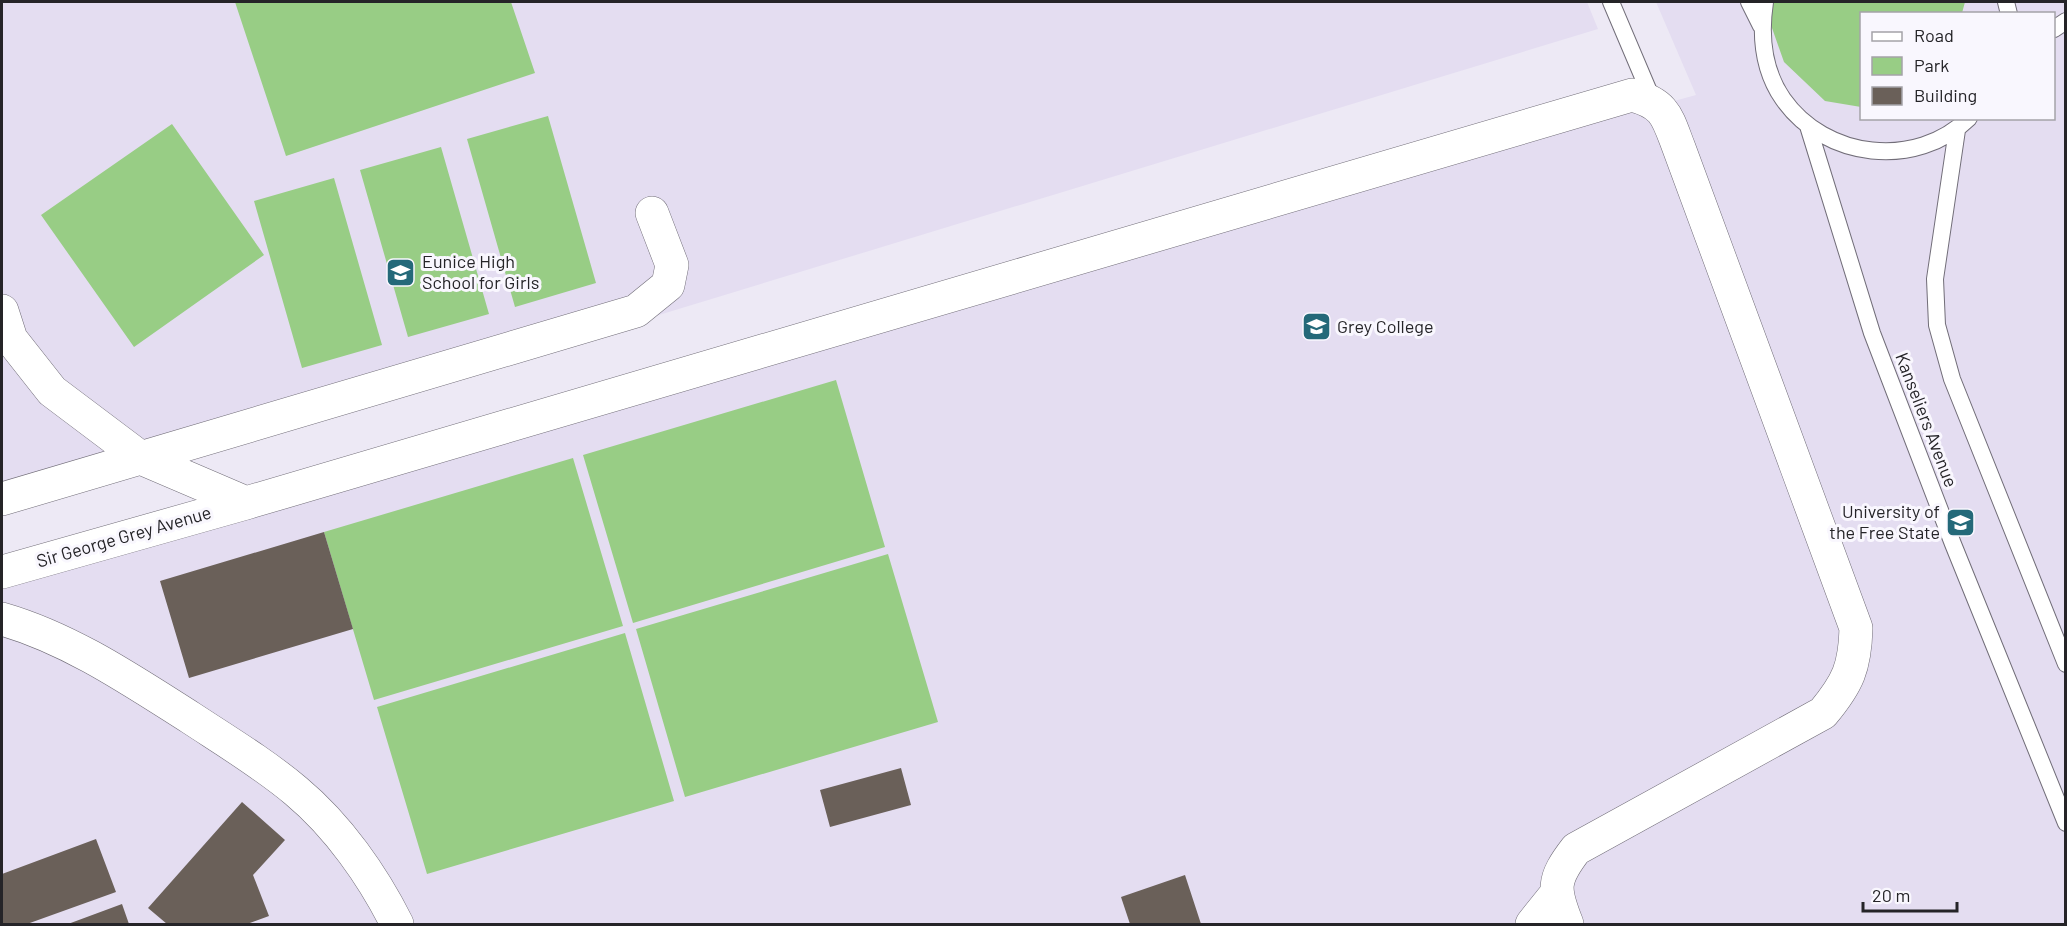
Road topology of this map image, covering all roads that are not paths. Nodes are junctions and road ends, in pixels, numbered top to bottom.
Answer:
1 (1611, 2) edge
2 (1749, 2) edge
3 (1765, 2) edge
4 (1761, 26) junction
5 (1653, 101) junction
6 (1963, 124) edge
7 (1808, 126) junction
8 (652, 213) dead end
9 (2, 311) edge
10 (141, 458) junction
11 (2, 499) edge
12 (246, 503) junction
13 (2, 572) edge
14 (2, 619) edge
15 (2066, 664) edge
16 (2066, 823) edge
17 (1556, 894) junction
18 (397, 924) edge
19 (1532, 924) edge
20 (1567, 924) edge

1 - 5 lane
2 - 4 lane, Kanseliers Avenue
3 - 4 lane, Kanseliers Avenue
4 - 7 lane, Kanseliers Avenue
5 - 12 street, Sir George Grey Avenue
5 - 17 street
6 - 7 lane, Kanseliers Avenue
6 - 15 lane, Kanseliers Avenue
7 - 16 lane, Kanseliers Avenue
8 - 10 street
9 - 10 street
10 - 11 street
10 - 12 street
12 - 13 street, Sir George Grey Avenue
14 - 18 street
17 - 19 street
17 - 20 street

